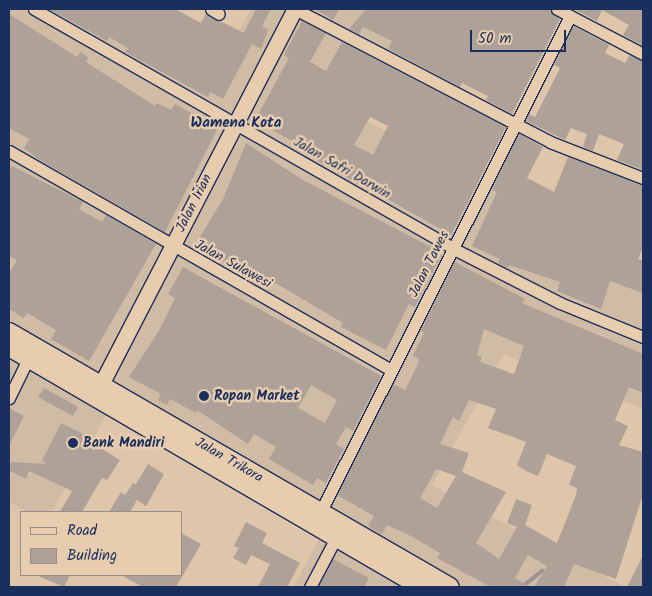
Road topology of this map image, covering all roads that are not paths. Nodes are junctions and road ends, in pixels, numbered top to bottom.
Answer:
1 (34, 9) edge
2 (295, 9) edge
3 (557, 9) edge
4 (570, 16) junction
5 (643, 54) edge
6 (235, 125) junction
7 (517, 125) junction
8 (10, 156) edge
9 (643, 178) edge
10 (171, 246) junction
11 (454, 249) junction
12 (9, 332) edge
13 (643, 337) edge
14 (9, 347) edge
15 (28, 359) junction
16 (391, 370) junction
17 (97, 391) junction
18 (9, 398) edge
19 (317, 519) junction
20 (339, 532) junction
21 (310, 587) edge
22 (422, 587) edge
23 (450, 587) edge

1 - 6 street, Jalan Safri Darwin
2 - 6 main road, Jalan Irian
2 - 7 street
3 - 4 street
4 - 5 street
4 - 7 street, Jalan Tawes
6 - 10 main road, Jalan Irian
6 - 11 street, Jalan Safri Darwin
7 - 9 street
7 - 11 street, Jalan Tawes
8 - 10 street, Jalan Sulawesi
10 - 16 street, Jalan Sulawesi
10 - 17 main road, Jalan Irian
11 - 13 street, Jalan Safri Darwin
11 - 16 street, Jalan Tawes
12 - 17 highway, Jalan Trikora
14 - 15 highway, Jalan Trikora
15 - 17 highway, Jalan Trikora
15 - 18 street
16 - 19 street, Jalan Tawes
17 - 19 highway, Jalan Trikora
19 - 20 highway, Jalan Trikora
20 - 21 street
20 - 22 highway, Jalan Trikora
20 - 23 highway, Jalan Trikora

